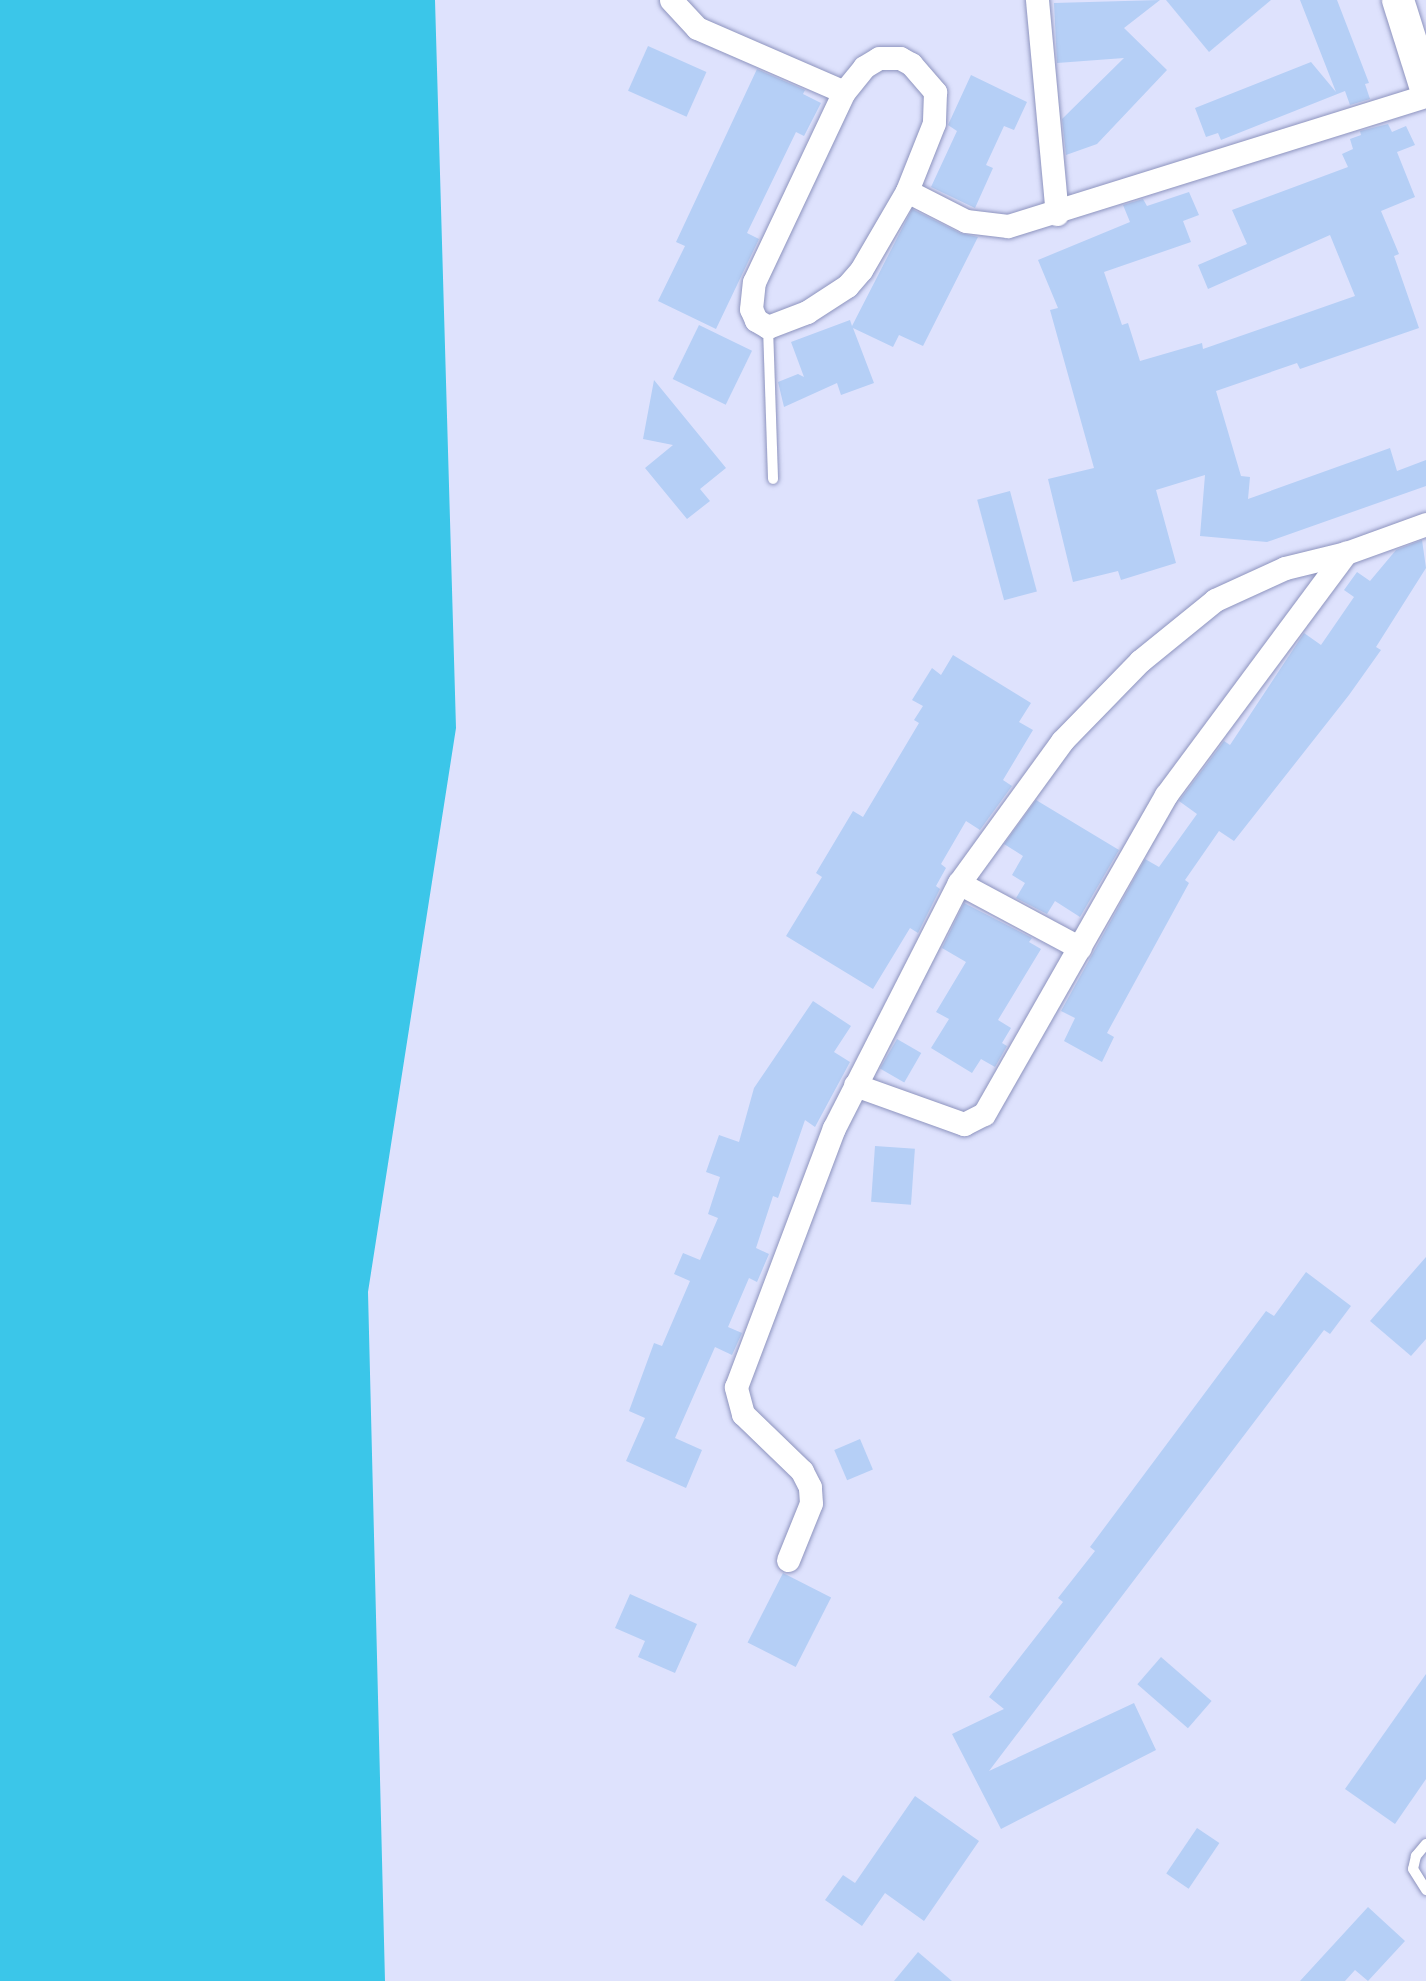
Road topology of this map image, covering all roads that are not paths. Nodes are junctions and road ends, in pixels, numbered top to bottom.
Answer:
1 (671, 0) edge
2 (1038, 0) edge
3 (1398, 0) edge
4 (1426, 89) edge
5 (844, 92) junction
6 (1426, 96) edge
7 (907, 191) junction
8 (1057, 214) junction
9 (768, 327) junction
10 (773, 479) dead end
11 (1426, 524) edge
12 (1346, 553) junction
13 (959, 883) junction
14 (1080, 948) junction
15 (855, 1085) junction
16 (788, 1560) dead end
17 (1426, 1844) edge
18 (1426, 1890) edge

1 - 5 street
2 - 8 street
3 - 4 main road
5 - 7 street
5 - 9 street
6 - 8 street
7 - 8 street
7 - 9 street
9 - 10 lane
11 - 12 street
12 - 13 street
12 - 14 street
13 - 14 street
13 - 15 street
14 - 15 street
15 - 16 street
17 - 18 lane

